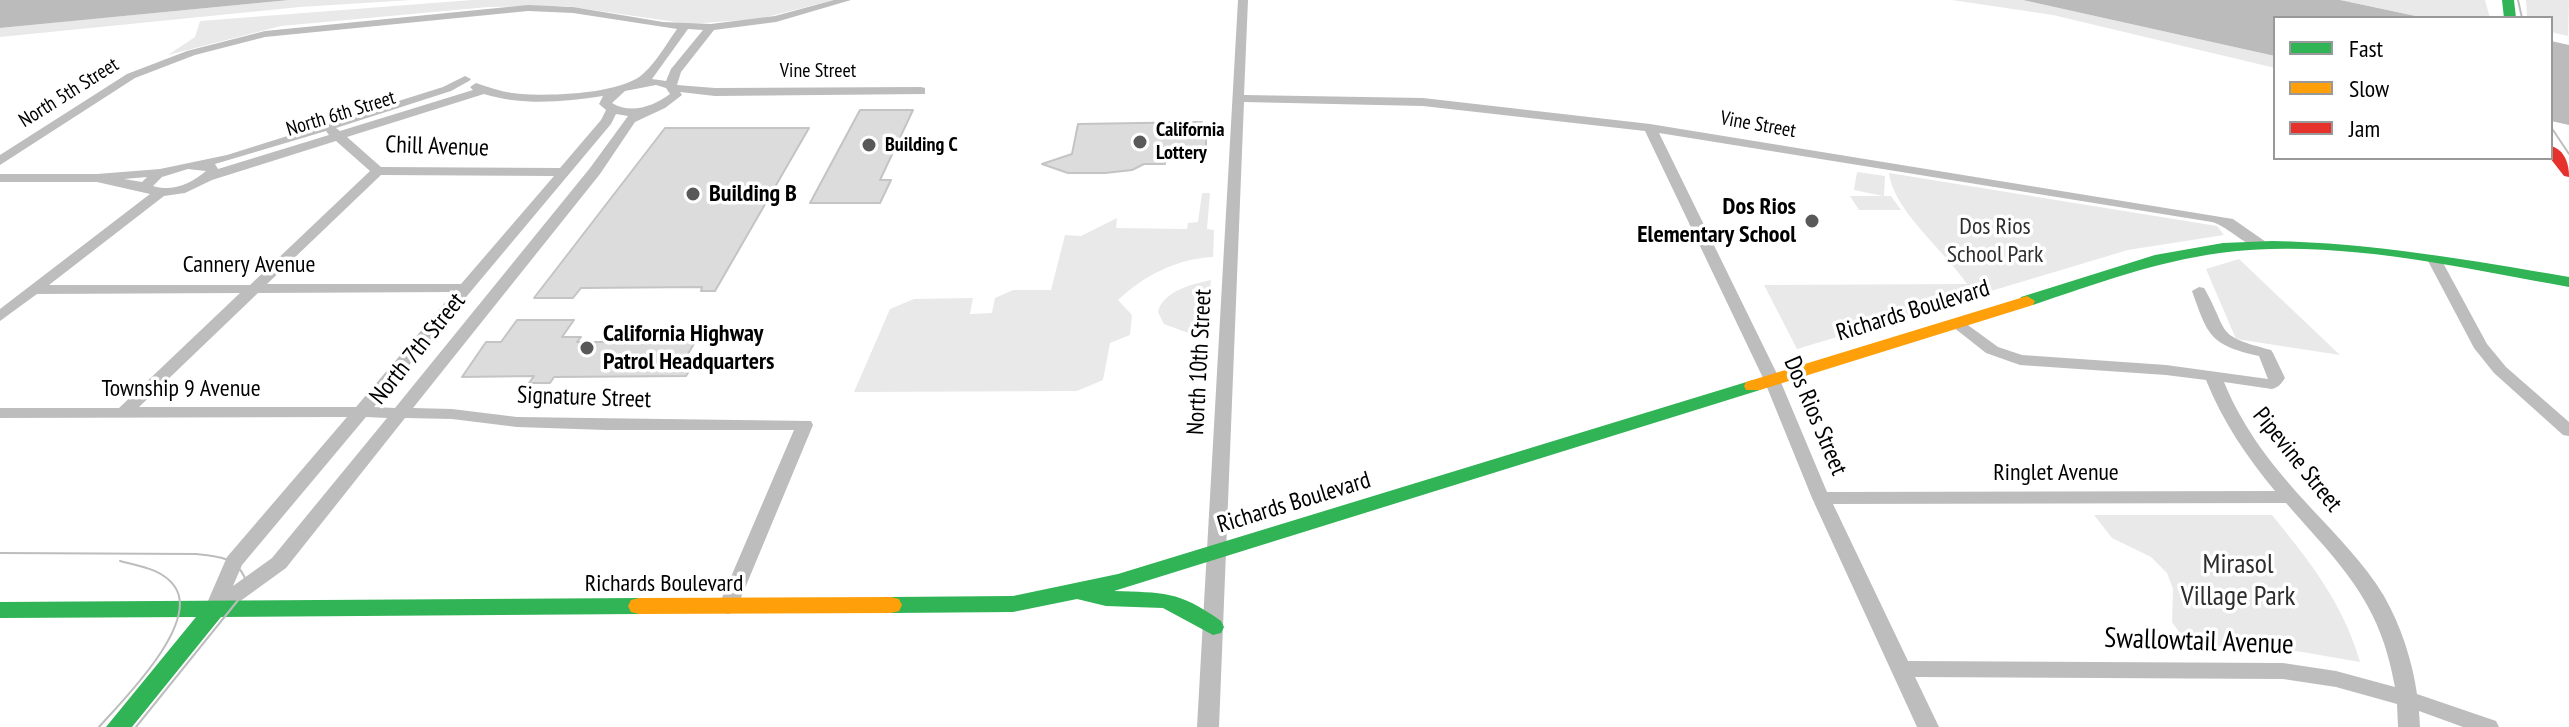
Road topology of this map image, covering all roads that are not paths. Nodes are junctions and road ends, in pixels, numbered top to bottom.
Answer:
1 (846, 0) edge
2 (1243, 0) edge
3 (685, 26) junction
4 (711, 27) junction
5 (635, 84) junction
6 (673, 86) junction
7 (620, 89) junction
8 (484, 90) junction
9 (921, 91) dead end
10 (715, 92) junction
11 (569, 96) junction
12 (1238, 98) junction
13 (666, 103) junction
14 (608, 106) junction
15 (649, 109) junction
16 (326, 126) junction
17 (1650, 128) junction
18 (338, 136) junction
19 (2553, 153) edge
20 (0, 161) edge
21 (197, 164) junction
22 (166, 170) junction
23 (378, 171) junction
24 (563, 172) junction
25 (2569, 173) edge
26 (211, 176) junction
27 (0, 178) edge
28 (97, 178) junction
29 (145, 187) junction
30 (161, 192) junction
31 (2261, 245) junction
32 (2435, 261) junction
33 (2569, 282) edge
34 (254, 288) junction
35 (463, 288) junction
36 (36, 290) junction
37 (2199, 291) dead end
38 (0, 316) edge
39 (1956, 323) junction
40 (2214, 379) junction
41 (1772, 380) junction
42 (363, 412) junction
43 (400, 412) junction
44 (0, 413) edge
45 (123, 413) junction
46 (2569, 431) edge
47 (2292, 497) junction
48 (1821, 498) junction
49 (1217, 552) junction
50 (1080, 593) junction
51 (728, 607) junction
52 (0, 610) edge
53 (214, 610) junction
54 (1213, 627) junction
55 (1901, 669) junction
56 (2408, 699) junction
57 (118, 727) edge
58 (1208, 727) edge
59 (1928, 727) edge
60 (2409, 727) edge
61 (2488, 727) edge

1 - 4 street, North 5th Street
2 - 12 street, North 10th Street
3 - 4 street, North 5th Street
3 - 5 street
3 - 20 street, North 5th Street
4 - 6 street
5 - 6 street, Vine Street
5 - 7 street
6 - 10 street, Vine Street
6 - 13 street
7 - 11 street
7 - 14 street, North 7th Street
8 - 11 street
8 - 16 street, North 6th Street
8 - 18 street, North 6th Street
9 - 10 street, Vine Street
10 - 13 street, Vine Street
11 - 14 street
12 - 17 street, Vine Street
12 - 49 street, North 10th Street
13 - 15 street, Vine Street
14 - 15 street
14 - 24 street, North 7th Street
15 - 43 street, North 7th Street
16 - 18 street, Chill Avenue
16 - 21 street, North 6th Street
17 - 31 street, Vine Street
17 - 41 street, Dos Rios Street
18 - 23 street, Chill Avenue
18 - 26 street, North 6th Street
19 - 25 main road
21 - 22 street, North 6th Street
21 - 26 street
22 - 28 street, North 6th Street
22 - 29 street
23 - 24 street, Chill Avenue
23 - 34 street
24 - 35 street, North 7th Street
26 - 30 street, North 6th Street
27 - 28 street
28 - 29 street
29 - 30 street
30 - 36 street
31 - 32 main road, Richards Boulevard
31 - 39 main road, Richards Boulevard
32 - 33 main road, Richards Boulevard
32 - 46 street
34 - 35 street, Cannery Avenue
34 - 36 street, Cannery Avenue
34 - 45 street
35 - 42 street, North 7th Street
36 - 38 street
37 - 40 street
39 - 40 street
39 - 41 main road, Richards Boulevard
40 - 47 street, Pipevine Street
41 - 48 street, Dos Rios Street
41 - 49 main road, Richards Boulevard
42 - 43 street, Signature Street
42 - 45 street, Township 9 Avenue
42 - 53 street, North 7th Street
43 - 51 street, Signature Street
43 - 53 street, North 7th Street
44 - 45 street, Township 9 Avenue
47 - 48 street, Ringlet Avenue
47 - 56 street, Pipevine Street
48 - 55 street, Dos Rios Street
49 - 50 main road, Richards Boulevard
49 - 54 street, North 10th Street
50 - 51 main road, Richards Boulevard
50 - 54 main road
51 - 53 main road, Richards Boulevard
52 - 53 main road, Richards Boulevard
53 - 57 main road, North 7th Street
54 - 58 street, North 10th Street
55 - 56 street, Swallowtail Avenue
55 - 59 street, Dos Rios Street
56 - 60 street, Pipevine Street
56 - 61 street, Swallowtail Avenue

